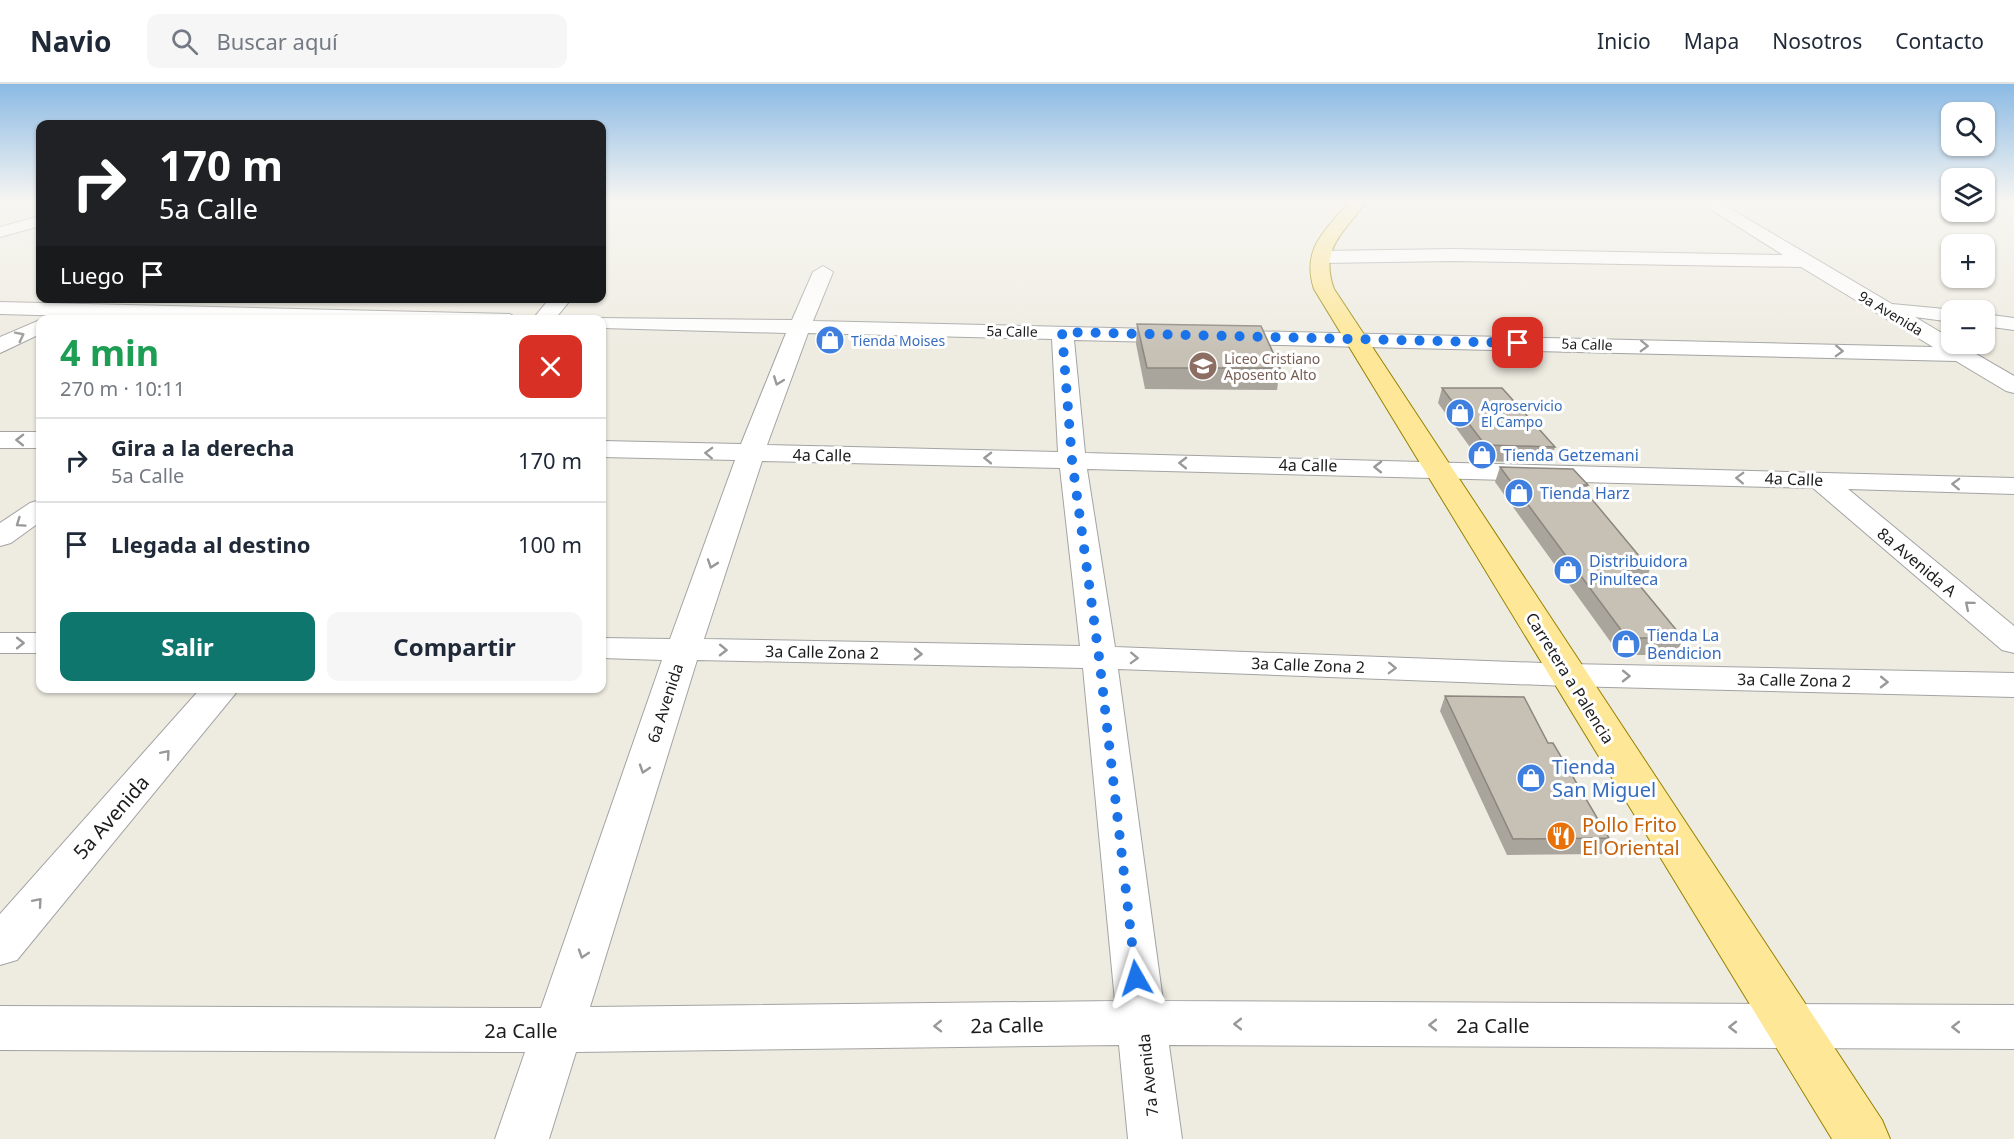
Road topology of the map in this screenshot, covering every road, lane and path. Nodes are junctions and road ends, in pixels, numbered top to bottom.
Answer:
1 (1324, 251) edge
2 (1788, 251) edge
3 (1321, 257) junction
4 (1804, 261) junction
5 (823, 272) dead end
6 (152, 303) edge
7 (557, 303) edge
8 (0, 308) edge
9 (1884, 308) junction
10 (71, 310) junction
11 (138, 311) junction
12 (62, 315) edge
13 (255, 315) edge
14 (547, 315) edge
15 (1941, 315) edge
16 (1995, 321) edge
17 (606, 322) edge
18 (2014, 324) edge
19 (799, 326) junction
20 (36, 328) edge
21 (1062, 332) junction
22 (1354, 338) junction
23 (1941, 342) edge
24 (0, 346) edge
25 (1941, 353) edge
26 (1961, 354) edge
27 (2014, 386) edge
28 (0, 440) edge
29 (36, 440) edge
30 (606, 449) edge
31 (750, 454) junction
32 (1072, 460) junction
33 (1437, 468) junction
34 (1820, 480) junction
35 (2014, 486) edge
36 (36, 511) edge
37 (0, 537) edge
38 (0, 643) edge
39 (36, 643) edge
40 (2014, 643) edge
41 (606, 648) edge
42 (683, 650) junction
43 (1099, 657) junction
44 (1568, 675) junction
45 (2014, 685) edge
46 (218, 693) edge
47 (0, 946) edge
48 (1142, 1023) junction
49 (1792, 1027) junction
50 (2014, 1027) edge
51 (0, 1028) edge
52 (558, 1030) junction
53 (522, 1139) edge
54 (1155, 1139) edge
55 (1863, 1139) edge

1 - 3 main road
2 - 4 street, 9a Avenida
3 - 4 street
3 - 22 main road, Carretera a Palencia
4 - 9 street, 9a Avenida
5 - 19 street, 6a Avenida
6 - 11 street
7 - 14 street
8 - 10 street
9 - 15 street
9 - 23 street, 9a Avenida
10 - 11 street
10 - 12 street
11 - 13 street
16 - 18 street
17 - 19 street, 5a Calle
19 - 21 street, 5a Calle
19 -> 31 street, 6a Avenida
24 -> 20 street
21 - 22 street, 5a Calle
21 - 32 street, 7a Avenida
22 -> 25 street, 5a Calle
22 - 33 main road, Carretera a Palencia
26 - 27 street, 9a Avenida
29 -> 28 street
31 -> 30 street, 4a Calle
32 -> 31 street, 4a Calle
31 -> 42 street, 6a Avenida
33 -> 32 street, 4a Calle
32 - 43 street, 7a Avenida
34 -> 33 street, 4a Calle
33 - 44 main road, Carretera a Palencia
35 -> 34 street, 4a Calle
40 -> 34 street, 8a Avenida A
36 -> 37 street
38 -> 39 street
41 - 42 street, 3a Calle Zona 2
42 -> 43 street, 3a Calle Zona 2
42 -> 52 street, 6a Avenida
43 -> 44 street, 3a Calle Zona 2
43 - 48 street, 7a Avenida
44 -> 45 street, 3a Calle Zona 2
44 - 49 main road, Carretera a Palencia
47 -> 46 street, 5a Avenida
49 -> 48 street, 2a Calle
48 -> 52 street, 2a Calle
48 - 54 street, 7a Avenida
50 -> 49 street, 2a Calle
49 - 55 main road, Carretera a Palencia
51 - 52 street, 2a Calle
52 - 53 street, 6a Avenida

